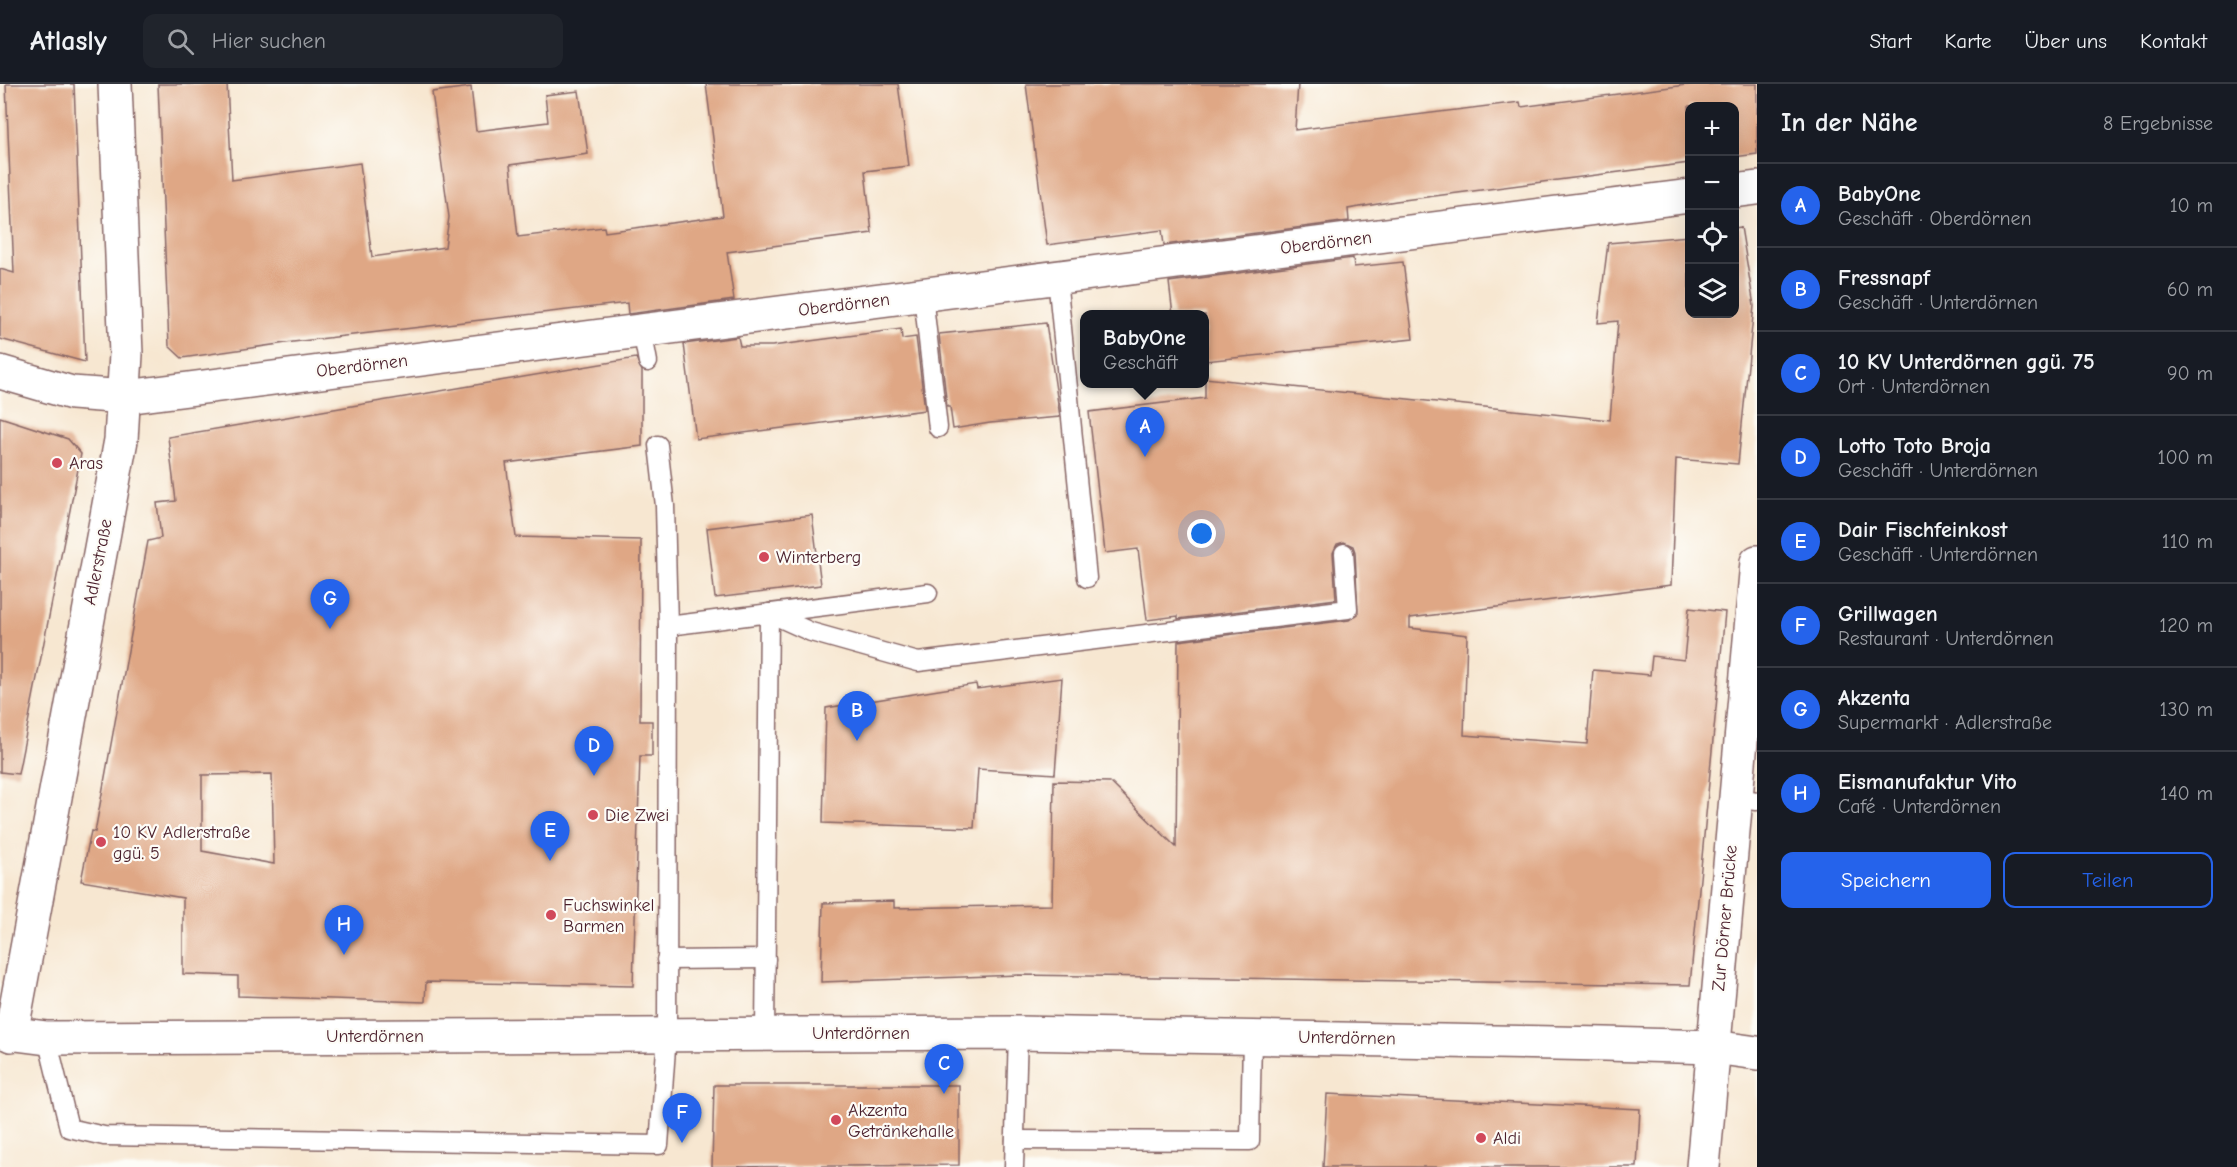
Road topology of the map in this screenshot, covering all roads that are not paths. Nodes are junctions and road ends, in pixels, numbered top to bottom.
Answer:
1 (115, 84) edge
2 (1757, 188) edge
3 (1739, 190) edge
4 (1685, 197) edge
5 (1057, 278) junction
6 (923, 295) junction
7 (642, 330) junction
8 (648, 362) dead end
9 (0, 372) edge
10 (126, 397) junction
11 (938, 428) dead end
12 (658, 445) dead end
13 (1344, 553) dead end
14 (1757, 562) edge
15 (1087, 578) dead end
16 (928, 593) dead end
17 (1755, 610) edge
18 (769, 613) junction
19 (668, 626) junction
20 (1746, 799) edge
21 (765, 959) junction
22 (666, 960) junction
23 (765, 1033) junction
24 (1018, 1033) junction
25 (6, 1034) edge
26 (667, 1035) junction
27 (1252, 1037) junction
28 (47, 1038) junction
29 (1714, 1047) junction
30 (1757, 1053) edge
31 (1015, 1140) junction
32 (1014, 1167) edge
33 (1703, 1167) edge

1 - 10 street, Adlerstraße
2 - 3 street
4 - 5 street, Oberdörnen
5 - 6 street, Oberdörnen
5 - 15 lane
6 - 7 street, Oberdörnen
6 - 11 lane
7 - 8 lane
7 - 10 street, Oberdörnen
9 - 10 street, Oberdörnen
10 - 25 street, Adlerstraße
12 - 19 lane
13 - 18 lane
14 - 17 street, Zur Dörner Brücke
16 - 18 lane
17 - 20 street, Zur Dörner Brücke
18 - 19 lane
18 - 21 lane
19 - 22 lane
20 - 29 street, Zur Dörner Brücke
21 - 22 lane
21 - 23 lane
22 - 26 lane
23 - 24 street, Unterdörnen
23 - 26 street, Unterdörnen
24 - 27 street, Unterdörnen
24 - 31 lane
25 - 28 street, Unterdörnen
26 - 28 street, Unterdörnen
26 - 28 lane
27 - 29 street, Unterdörnen
27 - 31 lane
29 - 30 street, Unterdörnen
29 - 33 street, Zur Dörner Brücke
31 - 32 lane

